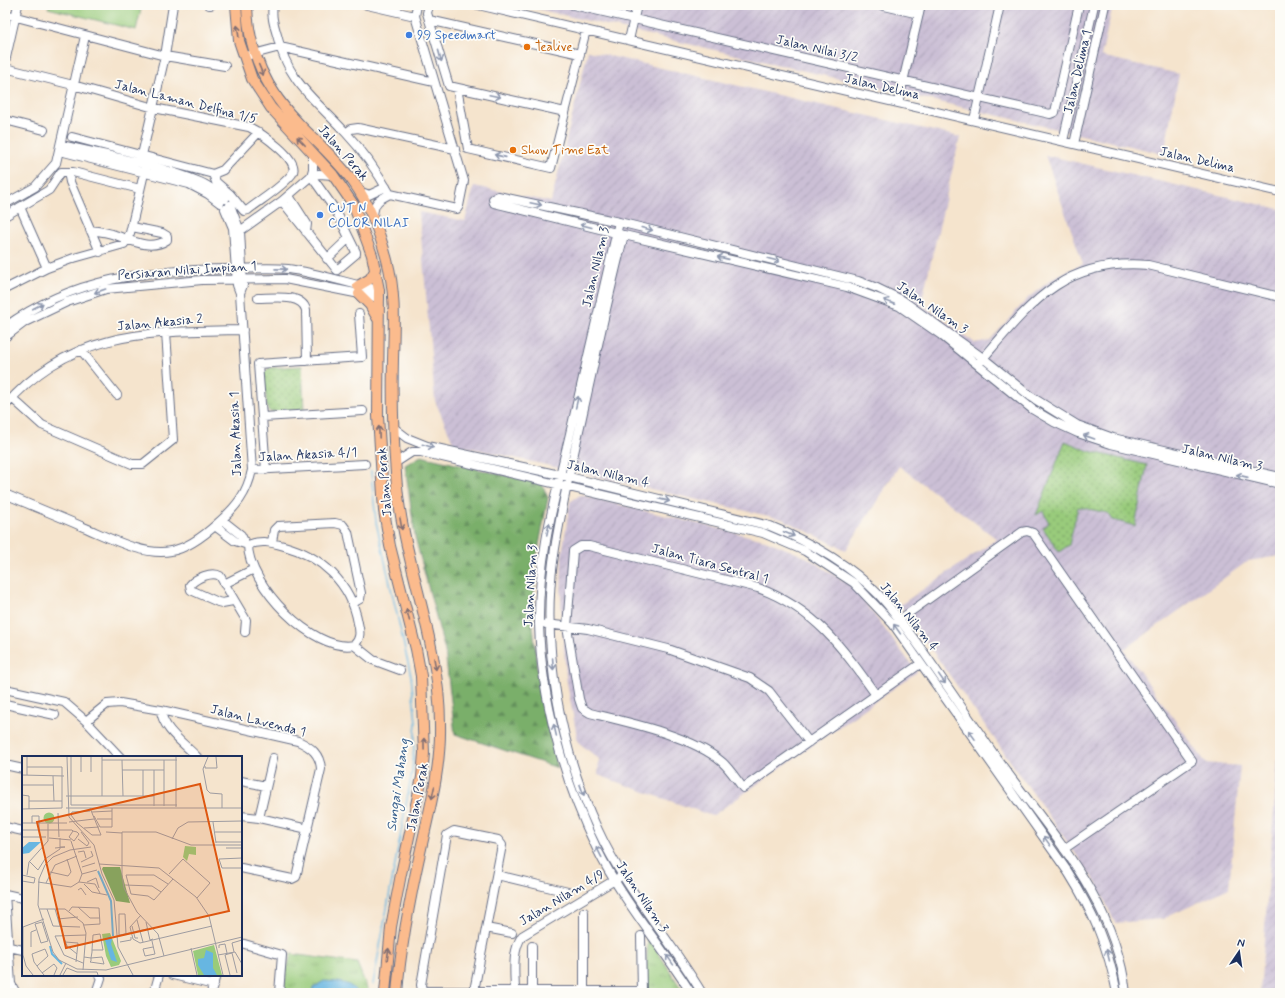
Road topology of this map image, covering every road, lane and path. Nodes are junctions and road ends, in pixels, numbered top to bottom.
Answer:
1 (18, 5) edge
2 (173, 5) edge
3 (236, 5) edge
4 (247, 5) edge
5 (273, 5) edge
6 (367, 5) edge
7 (417, 5) edge
8 (429, 5) edge
9 (478, 5) edge
10 (573, 5) edge
11 (637, 5) edge
12 (880, 5) edge
13 (921, 5) edge
14 (1000, 5) edge
15 (1079, 5) edge
16 (1094, 5) edge
17 (1105, 5) edge
18 (5, 14) edge
19 (919, 14) junction
20 (415, 16) junction
21 (15, 17) junction
22 (634, 19) junction
23 (429, 20) junction
24 (586, 30) junction
25 (85, 36) junction
26 (629, 40) junction
27 (280, 47) junction
28 (255, 54) junction
29 (580, 54) junction
30 (165, 56) junction
31 (244, 56) junction
32 (225, 66) dead end
33 (5, 69) edge
34 (903, 81) junction
35 (434, 82) junction
36 (73, 85) junction
37 (457, 88) junction
38 (979, 98) junction
39 (898, 103) junction
40 (154, 108) junction
41 (565, 112) junction
42 (1055, 112) junction
43 (1069, 115) junction
44 (1080, 117) junction
45 (5, 120) edge
46 (974, 120) junction
47 (44, 130) dead end
48 (259, 132) junction
49 (346, 132) junction
50 (72, 137) dead end
51 (1063, 141) junction
52 (1074, 144) junction
53 (60, 148) junction
54 (455, 149) junction
55 (313, 154) junction
56 (142, 155) junction
57 (145, 169) junction
58 (68, 172) junction
59 (212, 174) junction
60 (333, 175) junction
61 (311, 176) junction
62 (140, 189) junction
63 (359, 191) junction
64 (388, 191) junction
65 (1280, 192) edge
66 (285, 198) junction
67 (5, 204) edge
68 (20, 207) junction
69 (5, 216) edge
70 (372, 218) junction
71 (623, 223) junction
72 (132, 227) junction
73 (90, 230) junction
74 (237, 232) junction
75 (620, 234) junction
76 (348, 239) junction
77 (127, 241) junction
78 (100, 252) junction
79 (386, 256) junction
80 (327, 259) junction
81 (47, 268) junction
82 (239, 269) junction
83 (376, 269) junction
84 (240, 279) junction
85 (5, 289) edge
86 (358, 290) junction
87 (381, 294) junction
88 (1280, 297) edge
89 (258, 298) dead end
90 (359, 314) dead end
91 (378, 319) junction
92 (5, 326) edge
93 (243, 330) junction
94 (166, 332) junction
95 (5, 337) edge
96 (81, 350) junction
97 (393, 359) junction
98 (306, 360) junction
99 (981, 361) junction
100 (117, 395) dead end
101 (12, 398) junction
102 (5, 406) edge
103 (363, 411) dead end
104 (263, 417) junction
105 (394, 428) junction
106 (395, 463) junction
107 (365, 464) dead end
108 (252, 470) junction
109 (266, 470) junction
110 (560, 475) junction
111 (569, 477) junction
112 (1280, 477) edge
113 (1280, 484) edge
114 (562, 485) junction
115 (5, 494) edge
116 (231, 511) junction
117 (218, 523) junction
118 (234, 530) junction
119 (225, 533) junction
120 (204, 534) junction
121 (272, 542) junction
122 (246, 544) junction
123 (254, 569) junction
124 (224, 584) junction
125 (232, 601) junction
126 (353, 603) junction
127 (899, 620) junction
128 (539, 624) junction
129 (550, 625) junction
130 (568, 627) junction
131 (245, 632) dead end
132 (354, 646) junction
133 (920, 664) junction
134 (400, 670) dead end
135 (5, 689) edge
136 (876, 695) junction
137 (5, 704) edge
138 (161, 710) junction
139 (55, 715) dead end
140 (86, 721) junction
141 (809, 742) junction
142 (119, 756) edge
143 (196, 756) edge
144 (273, 758) dead end
145 (5, 765) edge
146 (22, 769) edge
147 (242, 780) edge
148 (266, 786) junction
149 (242, 816) edge
150 (259, 818) junction
151 (5, 827) edge
152 (308, 830) junction
153 (22, 832) edge
154 (1064, 849) junction
155 (242, 868) edge
156 (497, 875) junction
157 (623, 876) junction
158 (614, 880) junction
159 (568, 892) dead end
160 (5, 894) edge
161 (22, 898) edge
162 (584, 912) dead end
163 (486, 928) junction
164 (512, 933) dead end
165 (641, 936) dead end
166 (242, 944) edge
167 (532, 946) dead end
168 (9, 947) junction
169 (22, 950) edge
170 (99, 976) edge
171 (159, 976) edge
172 (176, 976) edge
173 (216, 976) edge
174 (212, 989) edge
175 (474, 991) junction
176 (506, 992) edge
177 (515, 992) edge
178 (532, 992) edge
179 (584, 992) edge
180 (642, 992) edge
181 (16, 993) edge
182 (96, 993) edge
183 (154, 993) edge
184 (279, 993) edge
185 (385, 993) edge
186 (398, 993) edge
187 (692, 993) edge
188 (702, 993) edge
189 (1117, 993) edge
190 (1126, 993) edge

1 - 21 street
2 - 30 street
31 -> 3 main road, Jalan Perak
4 - 28 main road, Jalan Perak
5 - 27 street
6 - 20 street
7 - 20 street
8 - 23 street
9 - 24 street, Jalan Delima
10 - 22 street, Jalan Nilai 3/2
11 - 22 street
12 - 19 street
13 - 19 street
14 - 38 street
15 - 42 street
16 - 43 street, Jalan Delima 1
17 - 44 street, Jalan Delima 1
18 - 21 street
19 - 34 street
20 - 35 street
21 - 25 street
21 - 33 street
22 - 26 street
22 - 34 street, Jalan Nilai 3/2
23 - 29 street
23 -> 37 street
24 - 26 street, Jalan Delima
24 - 29 street
25 - 30 street
25 - 36 street
26 - 39 street, Jalan Delima
27 - 28 street
27 - 35 street
27 - 49 street
28 - 31 street
28 -> 63 main road, Jalan Perak
29 - 41 street
30 - 32 street
30 - 40 street
55 -> 31 main road, Jalan Perak
33 - 36 street, Jalan Laman Delfina 1/5
34 - 38 street, Jalan Nilai 3/2
34 - 39 street
35 - 54 street
36 - 40 street, Jalan Laman Delfina 1/5
36 - 53 street
37 -> 41 street
41 -> 37 street
38 - 42 street, Jalan Nilai 3/2
38 - 46 street
39 - 46 street, Jalan Delima
40 - 48 street, Jalan Laman Delfina 1/5
40 - 56 street
42 - 43 street, Jalan Nilai 3/2
43 - 44 street, Jalan Nilai 3/2
43 - 51 street, Jalan Delima 1
44 - 52 street, Jalan Delima 1
45 - 47 street
46 - 51 street, Jalan Delima
48 - 59 street
48 - 59 street, Jalan Laman Delfina 1/5
49 - 54 street
49 - 64 street
50 - 56 street
51 - 52 street, Jalan Delima
52 - 65 street, Jalan Delima
53 - 57 street
53 - 67 street
54 - 64 street
55 - 60 main road, Jalan Perak
55 - 61 street
56 - 59 street
57 - 62 street
57 - 74 street, Jalan Akasia 1
58 - 62 street
58 - 68 street
58 - 73 street
60 - 61 street
60 - 83 main road, Jalan Perak
61 - 66 street
61 - 76 street
62 - 72 street
63 - 64 street
63 - 70 main road, Jalan Perak
64 - 70 street
66 - 74 street
66 - 80 street
68 - 69 street
68 - 81 street
70 - 79 main road, Jalan Perak
71 - 75 street
75 -> 71 street, Jalan Nilam 3
71 -> 99 street, Jalan Nilam 3
72 - 77 street
72 - 77 street
73 - 77 street
73 - 78 street
74 - 82 street, Jalan Akasia 1
99 -> 75 street, Jalan Nilam 3
110 -> 75 street, Jalan Nilam 3
75 - 111 street, Jalan Nilam 3
76 - 80 street
76 - 80 street
77 - 78 street
78 - 81 street
79 - 87 main road
79 - 97 main road, Jalan Perak
81 - 85 street
82 - 84 street, Jalan Akasia 1
82 -> 86 street, Persiaran Nilai Impian 1
92 -> 82 street, Persiaran Nilai Impian 1
83 - 86 main road
83 - 87 main road, Jalan Perak
84 - 86 street, Persiaran Nilai Impian 1
84 - 93 street, Jalan Akasia 1
84 -> 95 street, Persiaran Nilai Impian 1
86 - 87 street, Persiaran Nilai Impian 1
86 - 91 main road
87 - 91 main road, Jalan Perak
87 - 97 main road
88 - 99 street
89 - 98 street
90 - 98 street
185 -> 91 main road, Jalan Perak
93 - 94 street, Jalan Akasia 2
93 - 108 street, Jalan Akasia 1
94 - 96 street, Jalan Akasia 2
94 - 101 street
96 - 100 street
96 - 101 street, Jalan Akasia 2
97 - 105 main road, Jalan Perak
98 - 104 street
99 - 112 street, Jalan Nilam 3
113 -> 99 street, Jalan Nilam 3
101 - 102 street, Jalan Akasia 2
103 - 104 street
104 - 109 street
105 - 106 main road, Jalan Perak
105 -> 110 street, Jalan Nilam 4
106 - 114 street, Jalan Nilam 4
106 -> 186 main road, Jalan Perak
107 - 109 street, Jalan Akasia 4/1
108 - 109 street, Jalan Akasia 4/1
108 - 116 street, Jalan Akasia 1
110 - 111 street, Jalan Nilam 4
110 - 114 street, Jalan Nilam 3
111 - 114 street, Jalan Nilam 3
111 -> 127 street, Jalan Nilam 4
128 -> 114 street, Jalan Nilam 3
114 - 129 street, Jalan Nilam 3
133 -> 114 street, Jalan Nilam 4
115 - 120 street, Jalan Akasia 1
116 - 117 street, Jalan Akasia 1
116 - 118 street
117 - 118 street
117 - 119 street
117 - 120 street, Jalan Akasia 1
118 - 122 street
119 - 120 street
119 - 122 street
121 - 122 street
121 - 126 street
121 - 126 street
122 - 123 street
123 - 124 street
123 - 132 street
124 - 125 street
124 - 125 street
125 - 131 street
126 - 132 street
127 -> 154 street, Jalan Nilam 4
127 - 154 street
128 - 129 street
158 -> 128 street, Jalan Nilam 3
129 - 130 street
129 -> 157 street, Jalan Nilam 3
130 - 136 street, Jalan Tiara Sentral 1
130 - 141 street
130 - 141 street, Jalan Tiara Sentral 1
132 - 134 street
133 - 136 street
189 -> 133 street, Jalan Nilam 4
135 - 140 street
136 - 141 street
137 - 139 street
138 - 140 street, Jalan Lavenda 1
138 - 143 street
138 - 152 street, Jalan Lavenda 1
140 - 142 street
144 - 148 street
145 - 146 street
147 - 148 street
148 - 150 street
149 - 150 street
150 - 152 street
151 - 153 street
152 - 155 street, Jalan Lavenda 1
154 - 190 street, Jalan Nilam 4
156 - 159 street
156 - 163 street
156 - 175 street
157 - 158 street, Jalan Nilam 4/9
157 - 188 street, Jalan Nilam 3
158 - 177 street, Jalan Nilam 4/9
187 -> 158 street, Jalan Nilam 3
160 - 161 street
160 - 168 street
162 - 179 street
163 - 164 street
163 - 175 street
165 - 180 street
166 - 184 street
167 - 178 street
168 - 169 street
168 - 181 street
170 - 182 street
171 - 183 street
172 - 174 street
173 - 174 street
175 - 176 street
176 - 177 street
177 - 178 street
178 - 179 street
179 - 180 street

